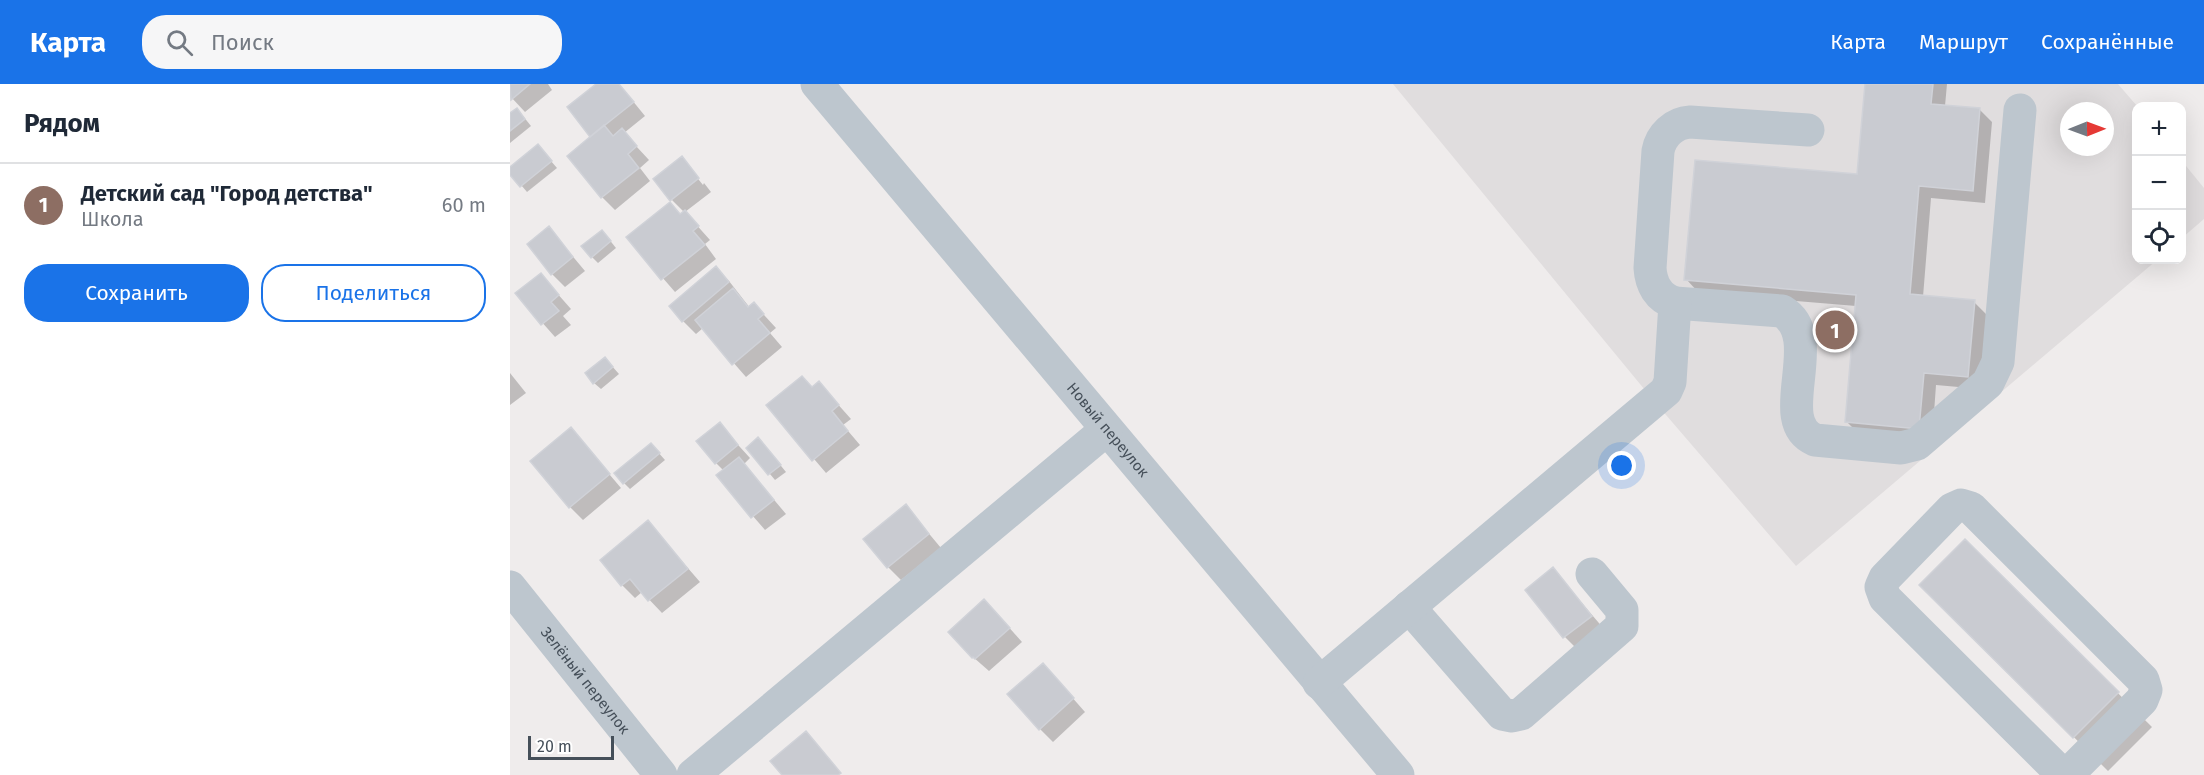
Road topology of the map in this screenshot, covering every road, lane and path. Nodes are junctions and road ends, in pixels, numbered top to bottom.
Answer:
1 (817, 84) edge
2 (2020, 110) dead end
3 (1808, 130) dead end
4 (1675, 303) junction
5 (1106, 430) junction
6 (1592, 574) dead end
7 (510, 587) edge
8 (1409, 607) junction
9 (1319, 683) junction
10 (661, 775) edge
11 (693, 775) edge
12 (1398, 775) edge
13 (2065, 775) edge

1 - 5 street, Новый переулок
2 - 4 street
3 - 4 street
4 - 8 street
5 - 9 street, Новый переулок
5 - 11 street
6 - 8 street
7 - 10 street, Зелёный переулок
8 - 9 street
9 - 12 street, Новый переулок
13 - 13 street

